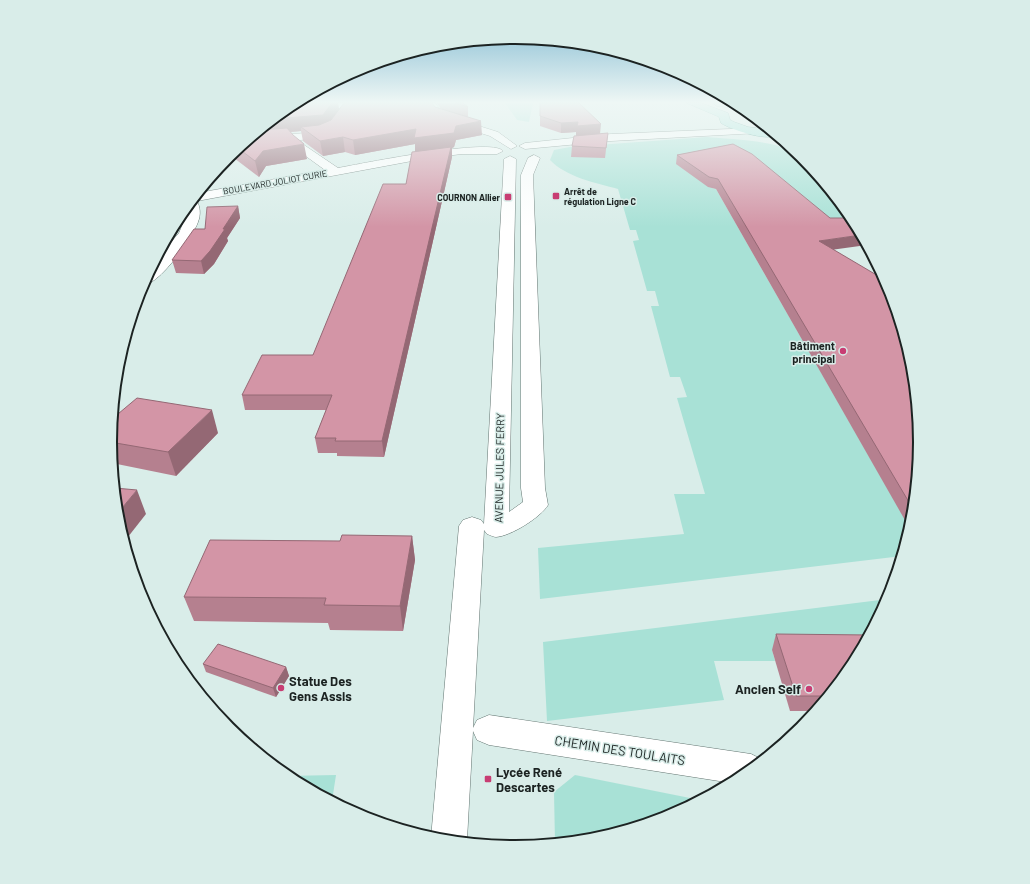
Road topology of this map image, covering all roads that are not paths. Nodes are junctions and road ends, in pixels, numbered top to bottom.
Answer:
1 (298, 144) edge
2 (509, 144) edge
3 (542, 144) edge
4 (564, 144) edge
5 (511, 146) junction
6 (525, 146) junction
7 (497, 151) junction
8 (537, 154) junction
9 (510, 159) junction
10 (335, 171) junction
11 (203, 196) edge
12 (194, 207) edge
13 (158, 266) edge
14 (472, 526) dead end
15 (489, 730) dead end
16 (742, 769) edge
17 (449, 834) edge

1 - 10 street
2 - 5 street
3 - 6 street
4 - 8 street
5 - 6 street
5 - 7 street
6 - 8 street
7 - 9 street
7 - 10 street, BOULEVARD JOLIOT CURIE
8 - 9 street
8 - 9 street, AVENUE JULES FERRY
10 - 11 street, BOULEVARD JOLIOT CURIE
12 - 13 street
14 - 17 street
15 - 16 street, CHEMIN DES TOULAITS

